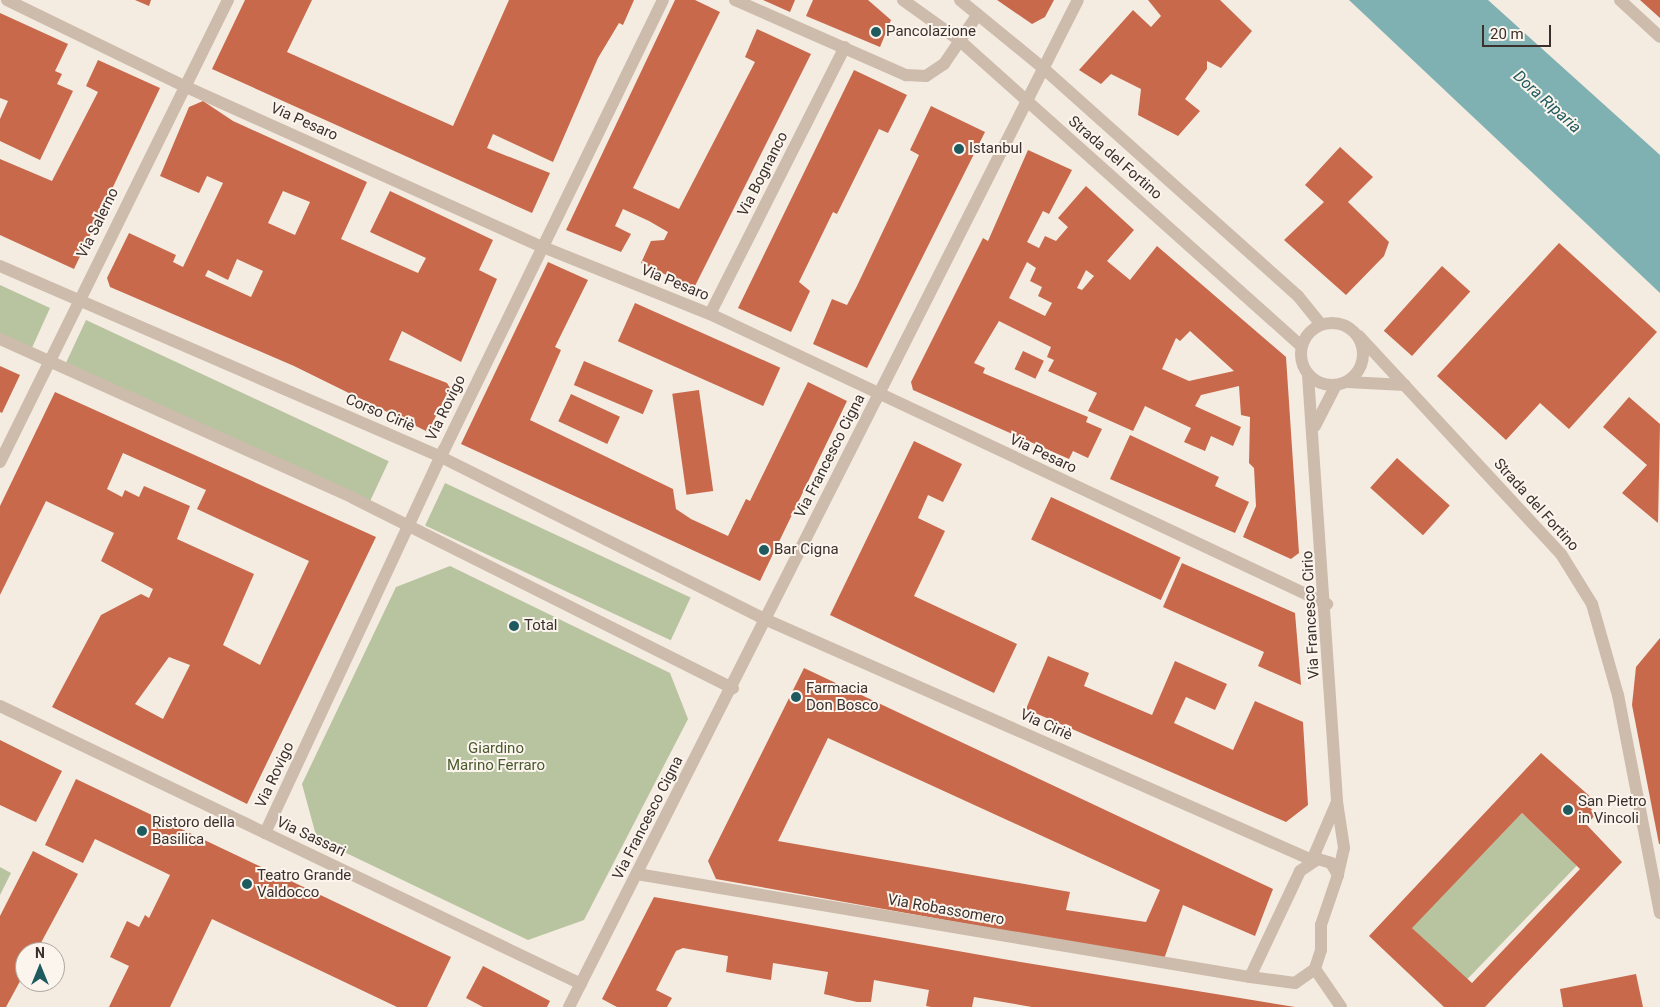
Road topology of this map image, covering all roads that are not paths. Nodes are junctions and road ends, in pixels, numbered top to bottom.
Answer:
1 (7, 0) edge
2 (228, 0) edge
3 (663, 0) edge
4 (735, 0) edge
5 (903, 0) edge
6 (960, 0) edge
7 (1078, 0) edge
8 (1620, 0) edge
9 (978, 14) junction
10 (1660, 37) edge
11 (959, 40) junction
12 (845, 48) junction
13 (1043, 68) junction
14 (184, 86) junction
15 (1026, 102) junction
16 (543, 247) junction
17 (0, 266) edge
18 (78, 301) junction
19 (710, 314) junction
20 (1321, 324) junction
21 (1359, 336) junction
22 (0, 339) edge
23 (1301, 346) junction
24 (50, 360) junction
25 (1308, 374) junction
26 (1341, 383) junction
27 (1405, 385) junction
28 (879, 396) junction
29 (1315, 426) junction
30 (441, 456) junction
31 (0, 462) edge
32 (410, 526) junction
33 (1327, 604) junction
34 (766, 620) junction
35 (733, 688) junction
36 (0, 706) edge
37 (1337, 802) junction
38 (265, 833) junction
39 (1312, 860) junction
40 (637, 874) junction
41 (1338, 875) junction
42 (1660, 913) edge
43 (1315, 969) junction
44 (1250, 977) junction
45 (581, 984) junction
46 (569, 1007) edge
47 (1341, 1007) edge

1 - 14 street, Via Pesaro
2 - 14 street, Via Salerno
3 - 16 street, Via Rovigo
4 - 12 street
5 - 11 street, Strada del Fortino
6 - 9 street, Strada del Fortino
7 - 13 street, Via Francesco Cigna
8 - 10 street
9 - 11 street
9 - 13 street, Strada del Fortino
11 - 12 street
11 - 15 street, Strada del Fortino
12 - 19 street, Via Bognanco
13 - 15 street, Via Francesco Cigna
13 - 20 street, Strada del Fortino
14 - 16 street, Via Pesaro
14 - 18 street, Via Salerno
15 - 23 street, Strada del Fortino
15 - 28 street, Via Francesco Cigna
16 - 19 street, Via Pesaro
16 - 30 street, Via Rovigo
17 - 18 street, Corso Ciriè
18 - 24 street, Via Salerno
18 - 30 street, Corso Ciriè
19 - 28 street, Via Pesaro
20 - 21 street
20 - 23 street
21 - 26 street
21 - 27 street, Strada del Fortino
22 - 24 street
23 - 25 street
24 - 31 street, Via Salerno
24 - 32 street
25 - 26 street
25 - 29 street, Via Francesco Cirio
26 - 27 street
26 - 29 street
27 - 42 street, Strada del Fortino
28 - 33 street, Via Pesaro
28 - 34 street, Via Francesco Cigna
29 - 33 street, Via Francesco Cirio
30 - 32 street, Via Rovigo
30 - 34 street, Corso Ciriè
32 - 35 street
32 - 38 street, Via Rovigo
33 - 37 street, Via Francesco Cirio
34 - 35 street, Via Francesco Cigna
34 - 39 street, Via Ciriè
35 - 40 street, Via Francesco Cigna
36 - 38 street, Via Sassari
37 - 39 street, Via Francesco Cirio
37 - 41 street, Via Francesco Cirio
38 - 45 street, Via Sassari
39 - 41 street, Via Ciriè
39 - 44 street, Via Francesco Cirio
40 - 44 street, Via Robassomero
40 - 45 street, Via Francesco Cigna
41 - 43 street, Via Francesco Cirio
43 - 44 street, Via Robassomero
43 - 47 street
45 - 46 street, Via Francesco Cigna

